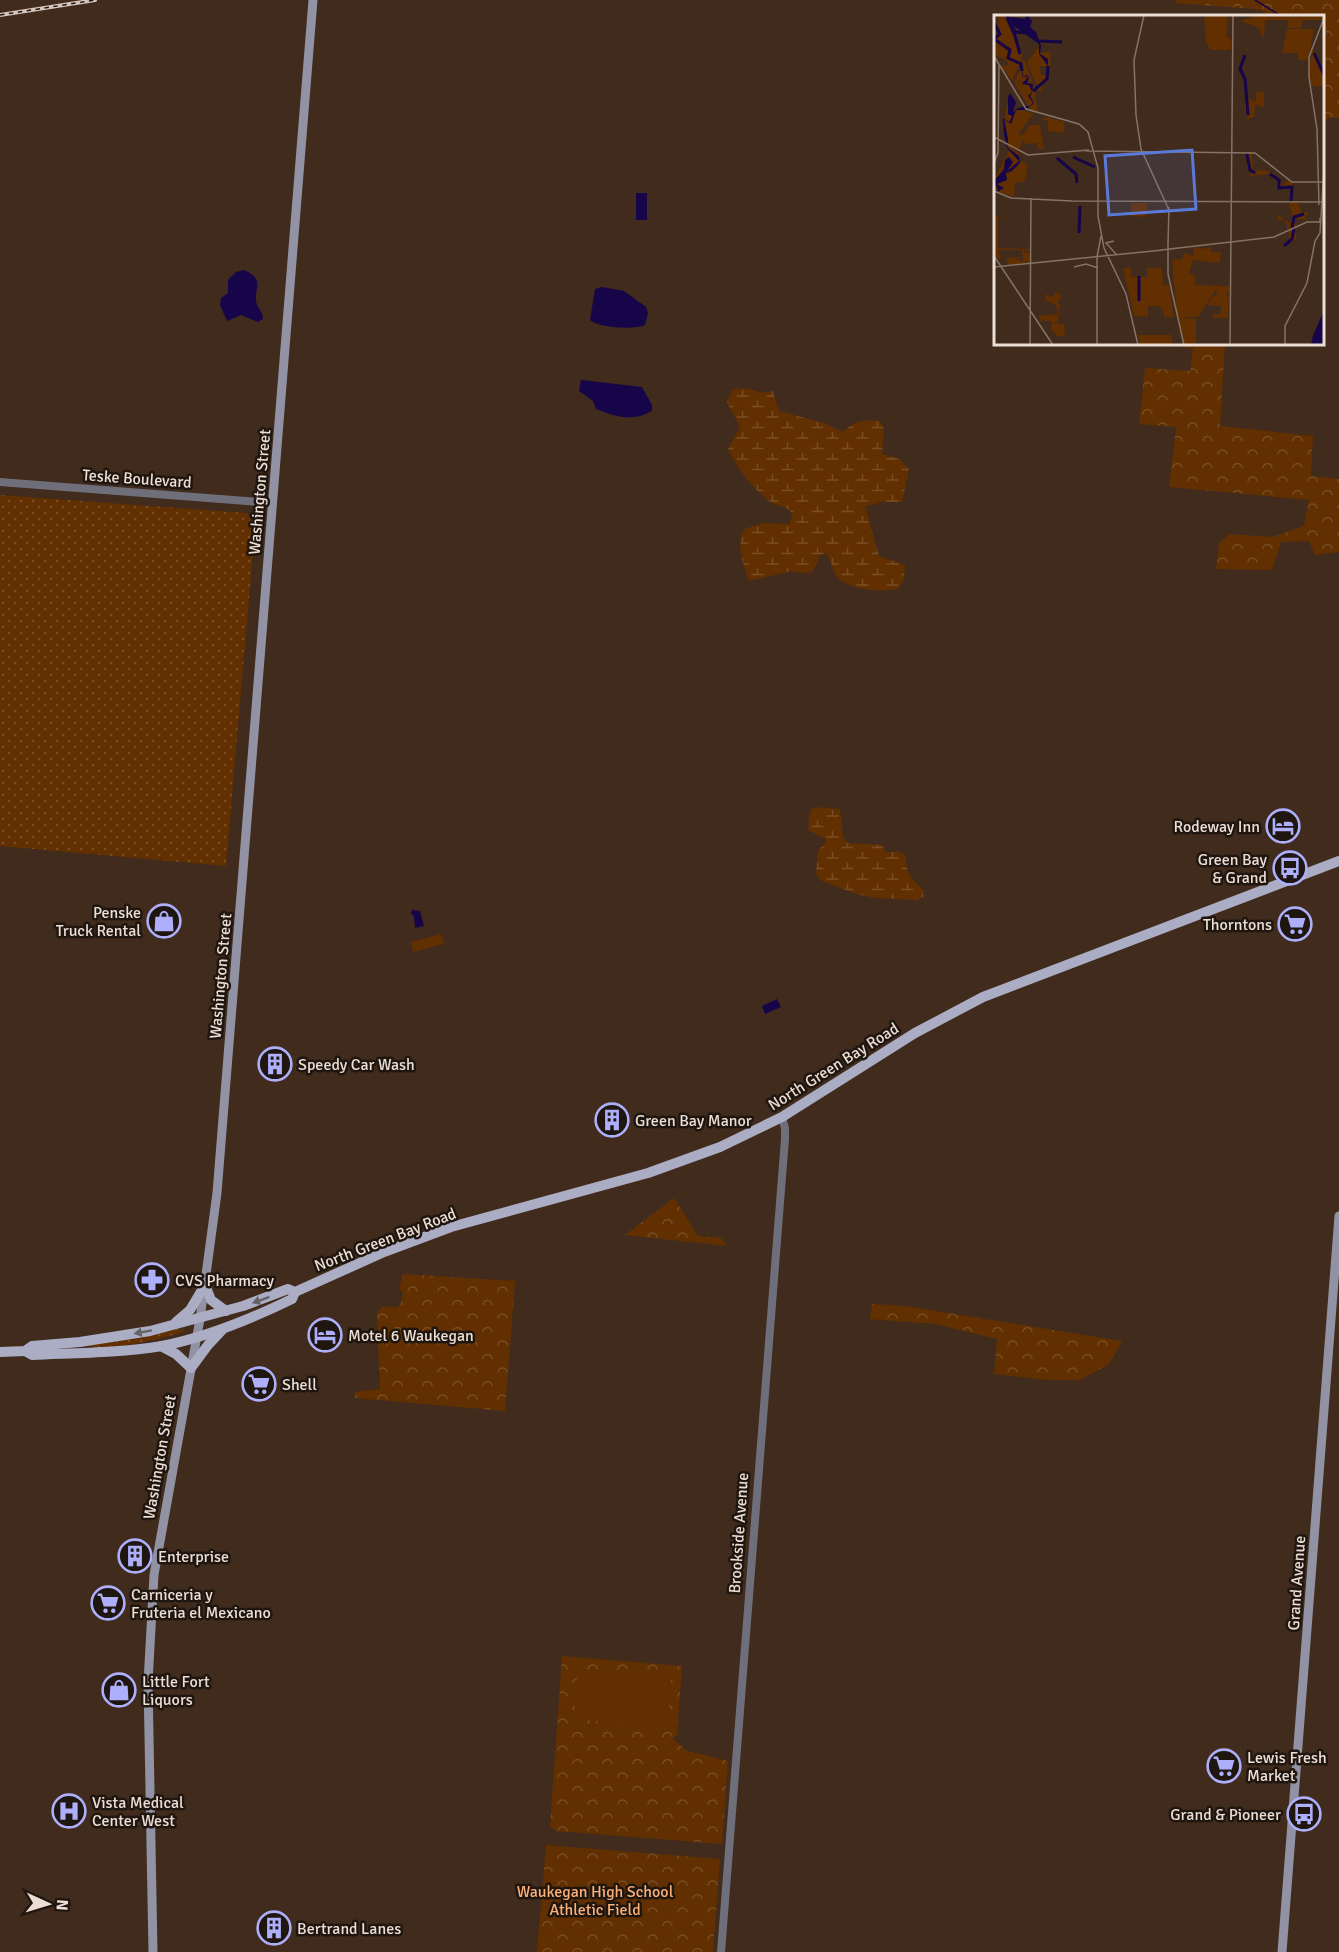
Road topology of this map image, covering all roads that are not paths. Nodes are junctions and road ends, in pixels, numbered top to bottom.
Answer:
1 (313, 0) edge
2 (0, 482) edge
3 (272, 503) junction
4 (1337, 863) edge
5 (782, 1117) junction
6 (1339, 1216) edge
7 (205, 1285) junction
8 (295, 1292) junction
9 (226, 1311) junction
10 (200, 1318) junction
11 (170, 1326) junction
12 (224, 1328) junction
13 (197, 1336) junction
14 (161, 1346) junction
15 (25, 1351) junction
16 (0, 1352) edge
17 (191, 1368) junction
18 (153, 1952) edge
19 (721, 1952) edge
20 (1282, 1952) edge

1 - 3 main road, Washington Street
2 - 3 street, Teske Boulevard
3 - 7 main road, Washington Street
4 - 5 main road, North Green Bay Road
5 - 8 main road, North Green Bay Road
5 - 19 street, Brookside Avenue
6 - 20 main road, Grand Avenue
7 - 9 main road
7 - 10 main road, Washington Street
7 - 11 main road
8 -> 9 main road, North Green Bay Road
8 - 12 main road
9 - 10 main road, North Green Bay Road
10 - 11 main road, North Green Bay Road
10 - 13 main road, Washington Street
11 -> 15 main road, North Green Bay Road
12 - 13 main road
12 - 17 main road
13 - 14 main road
13 - 17 main road, Washington Street
14 - 15 main road
14 - 17 main road
15 - 16 main road
17 - 18 main road, Washington Street

